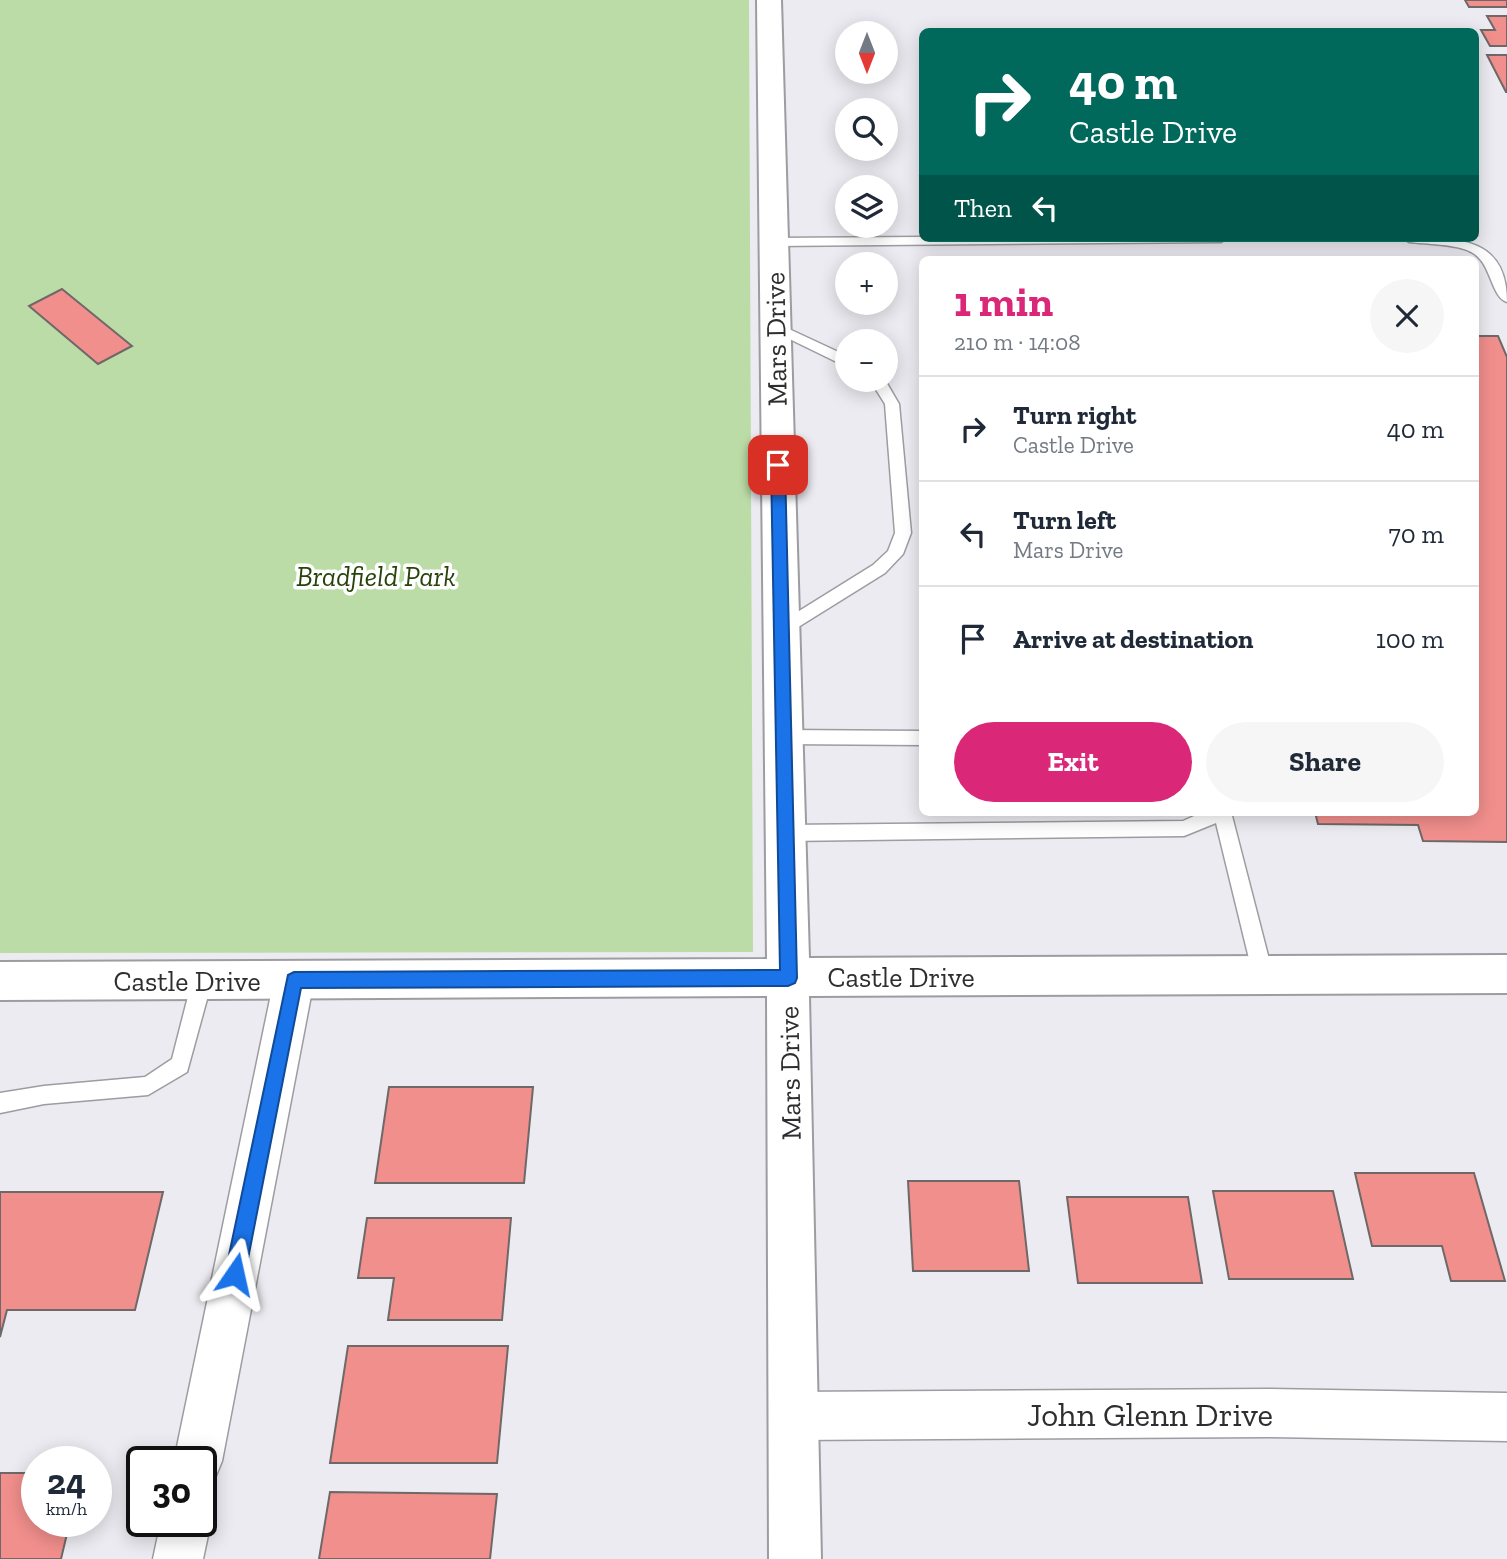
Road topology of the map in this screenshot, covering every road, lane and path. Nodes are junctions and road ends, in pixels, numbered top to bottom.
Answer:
1 (769, 0) edge
2 (919, 241) edge
3 (774, 242) junction
4 (1437, 242) edge
5 (1507, 298) edge
6 (776, 327) junction
7 (835, 356) edge
8 (886, 392) edge
9 (781, 630) junction
10 (783, 737) junction
11 (919, 738) edge
12 (1212, 816) edge
13 (1223, 816) edge
14 (786, 833) junction
15 (1507, 974) edge
16 (1264, 975) junction
17 (788, 978) junction
18 (294, 980) junction
19 (0, 981) edge
20 (202, 981) junction
21 (0, 1103) edge
22 (793, 1416) junction
23 (1507, 1418) edge
24 (201, 1446) edge
25 (183, 1537) edge
26 (178, 1559) edge
27 (795, 1559) edge

1 - 3 street, Mars Drive
2 - 3 lane
3 - 6 street, Mars Drive
4 - 5 lane
6 - 7 lane
6 - 9 street, Mars Drive
8 - 9 lane
9 - 10 street, Mars Drive
10 - 11 lane
10 - 14 street, Mars Drive
12 - 14 lane
13 - 16 lane
14 - 17 street, Mars Drive
15 - 16 street, Castle Drive
16 - 17 street, Castle Drive
17 - 18 street, Castle Drive
17 - 22 street, Mars Drive
18 - 20 street, Castle Drive
18 - 24 street
19 - 20 street, Castle Drive
20 - 21 lane
22 - 23 street, John Glenn Drive
22 - 27 street, Mars Drive
25 - 26 street

